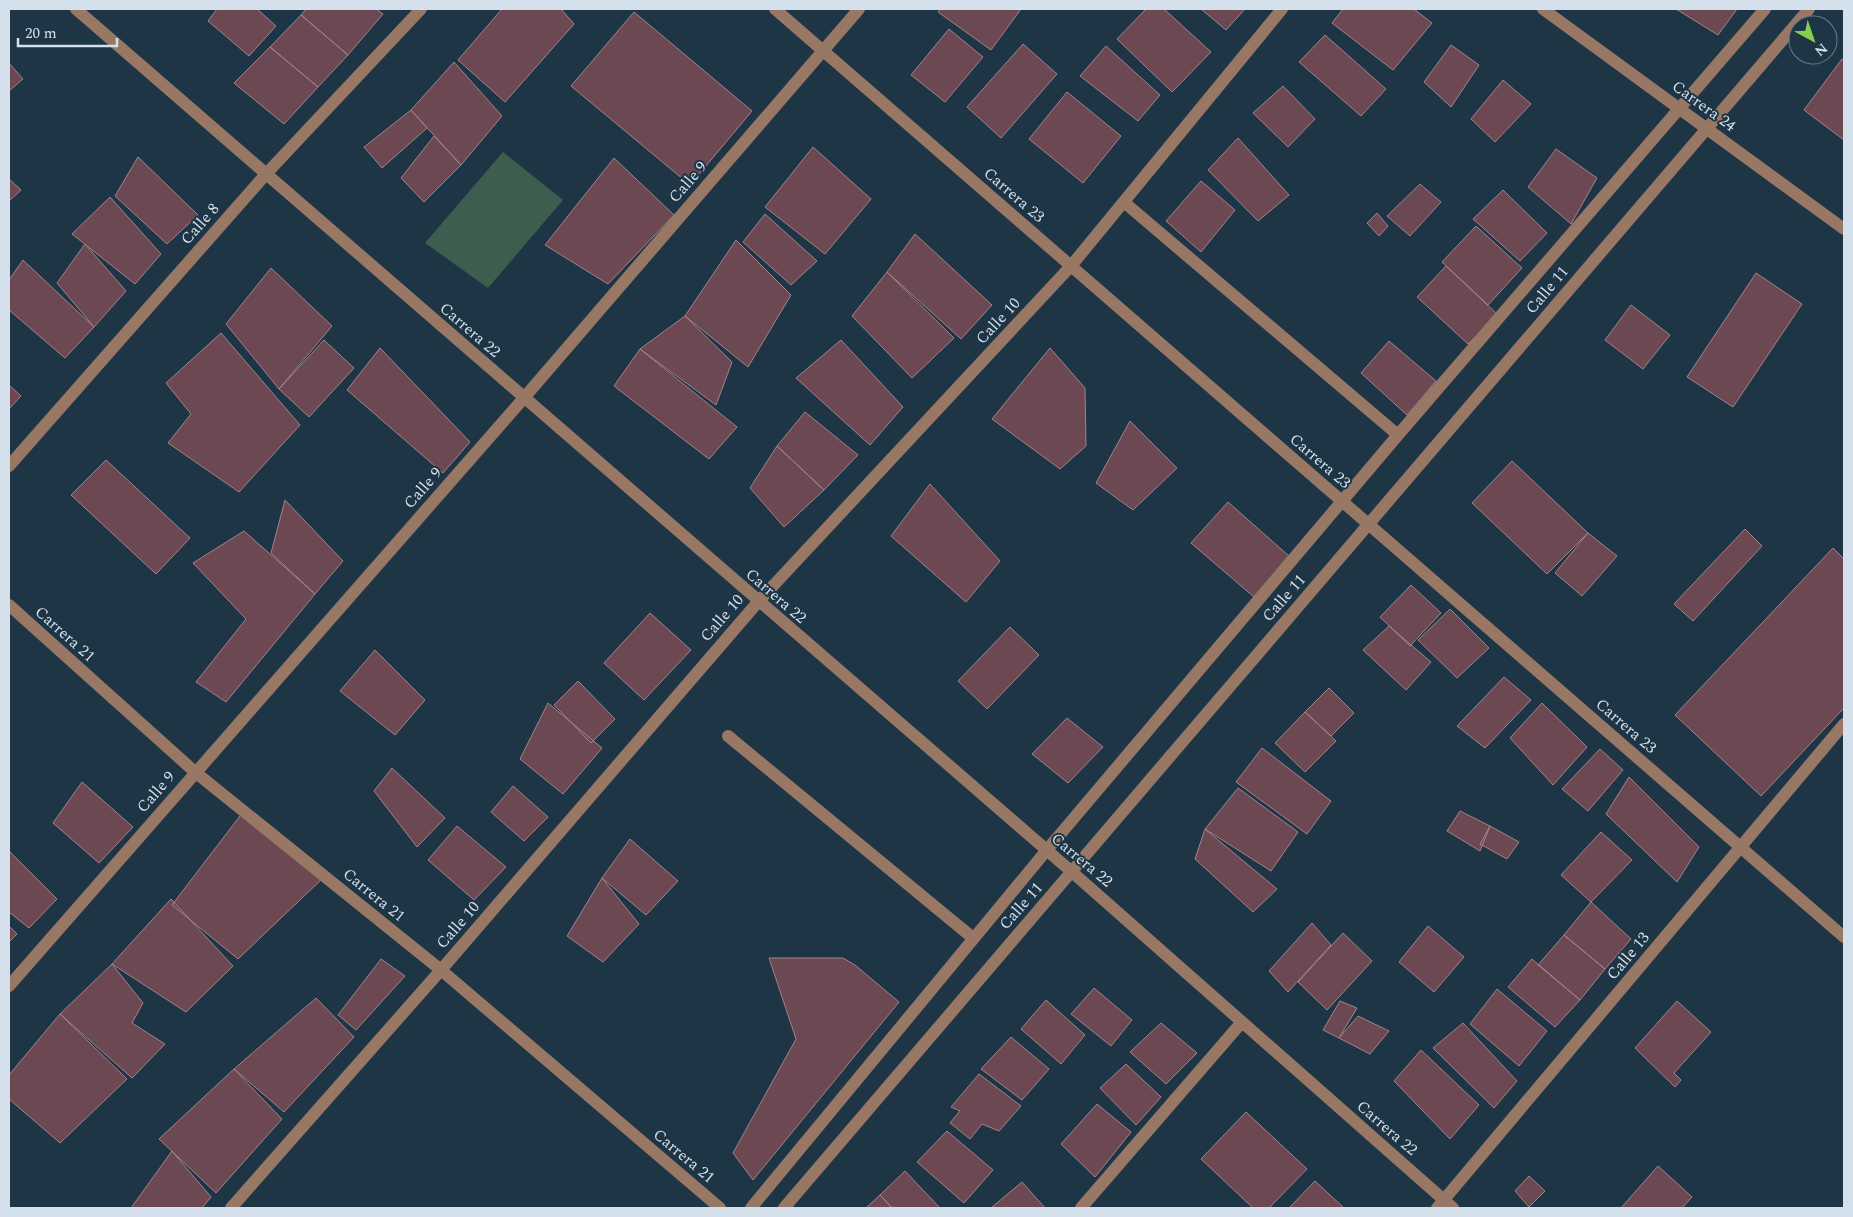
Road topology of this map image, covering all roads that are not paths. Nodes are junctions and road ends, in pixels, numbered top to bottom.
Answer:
1 (76, 9) edge
2 (421, 9) edge
3 (775, 9) edge
4 (859, 9) edge
5 (1282, 9) edge
6 (1544, 9) edge
7 (1765, 9) edge
8 (1809, 9) edge
9 (823, 50) junction
10 (1680, 109) junction
11 (1706, 128) junction
12 (266, 174) junction
13 (1125, 203) junction
14 (1844, 229) edge
15 (1071, 266) junction
16 (523, 399) junction
17 (1398, 436) junction
18 (9, 466) edge
19 (1343, 502) junction
20 (1369, 524) junction
21 (758, 602) junction
22 (9, 605) edge
23 (1844, 724) edge
24 (728, 736) dead end
25 (195, 772) junction
26 (1740, 847) junction
27 (1046, 851) junction
28 (1072, 872) junction
29 (1844, 937) edge
30 (973, 938) junction
31 (441, 970) junction
32 (9, 986) edge
33 (1242, 1022) junction
34 (1445, 1206) edge
35 (231, 1208) edge
36 (720, 1208) edge
37 (750, 1208) edge
38 (784, 1208) edge
39 (1081, 1208) edge

1 - 12 street, Carrera 22
2 - 12 street, Calle 8
3 - 9 street, Carrera 23
4 - 9 street, Calle 9
5 - 13 street, Calle 10
6 - 10 street, Carrera 24
7 - 10 street, Calle 11
8 - 11 street, Calle 11
9 - 15 street, Carrera 23
9 - 16 street, Calle 9
10 - 11 street, Carrera 24
10 - 17 street, Calle 11
11 - 14 street, Carrera 24
11 - 20 street, Calle 11
12 - 16 street, Carrera 22
12 - 18 street, Calle 8
13 - 15 street, Calle 10
13 - 17 street
15 - 19 street, Carrera 23
15 - 21 street, Calle 10
16 - 21 street, Carrera 22
16 - 25 street, Calle 9
17 - 19 street, Calle 11
19 - 20 street, Carrera 23
19 - 27 street, Calle 11
20 - 26 street, Carrera 23
20 - 28 street, Calle 11
21 - 27 street, Carrera 22
21 - 31 street, Calle 10
22 - 25 street, Carrera 21
23 - 26 street, Calle 13
24 - 30 street
25 - 31 street, Carrera 21
25 - 32 street, Calle 9
26 - 29 street, Carrera 23
26 - 34 street, Calle 13
27 - 28 street, Carrera 22
27 - 30 street, Calle 11
28 - 33 street, Carrera 22
28 - 38 street, Calle 11
30 - 37 street, Calle 11
31 - 35 street, Calle 10
31 - 36 street, Carrera 21
33 - 34 street, Carrera 22
33 - 39 street

